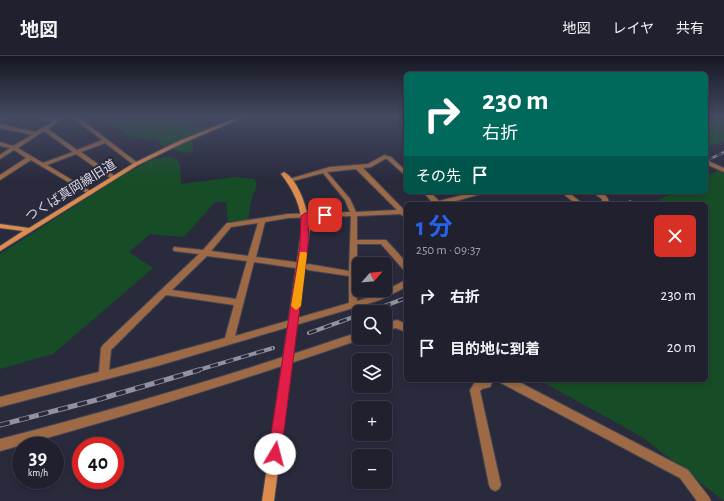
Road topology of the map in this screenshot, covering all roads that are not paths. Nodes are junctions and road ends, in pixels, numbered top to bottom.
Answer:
1 (30, 138) edge
2 (57, 138) edge
3 (101, 138) edge
4 (191, 138) edge
5 (105, 141) junction
6 (0, 144) edge
7 (14, 148) junction
8 (77, 152) junction
9 (0, 157) edge
10 (30, 158) junction
11 (708, 163) edge
12 (136, 164) junction
13 (43, 165) junction
14 (358, 167) junction
15 (723, 168) edge
16 (404, 172) edge
17 (326, 173) dead end
18 (0, 178) edge
19 (114, 178) junction
20 (90, 193) junction
21 (428, 194) edge
22 (475, 194) edge
23 (567, 194) edge
24 (598, 194) edge
25 (436, 202) edge
26 (445, 202) edge
27 (577, 202) edge
28 (606, 202) edge
29 (404, 213) edge
30 (354, 214) junction
31 (404, 214) edge
32 (305, 216) junction
33 (262, 219) junction
34 (0, 226) edge
35 (30, 230) junction
36 (354, 242) junction
37 (0, 249) edge
38 (177, 249) dead end
39 (205, 253) junction
40 (354, 257) edge
41 (251, 259) junction
42 (404, 265) edge
43 (295, 266) dead end
44 (308, 267) dead end
45 (352, 274) edge
46 (404, 284) edge
47 (165, 292) junction
48 (353, 297) edge
49 (240, 303) junction
50 (352, 305) edge
51 (353, 305) joint
52 (294, 322) junction
53 (392, 325) edge
54 (404, 327) edge
55 (352, 338) edge
56 (229, 341) junction
57 (288, 361) junction
58 (104, 376) junction
59 (487, 382) edge
60 (509, 382) edge
61 (0, 402) edge
62 (0, 445) edge
63 (495, 485) dead end
64 (268, 501) edge
65 (705, 501) edge

1 - 7 street
2 - 8 street
3 - 5 street
4 - 12 street, つくば真岡線旧道
5 - 8 street
5 - 12 street
6 - 7 street
7 - 9 street
7 - 10 street
8 - 13 street
8 - 19 street
10 - 13 street
10 - 18 street
11 - 15 street
12 - 19 street, つくば真岡線旧道
13 - 20 street
14 - 16 street
14 - 29 street
14 - 32 street
17 - 30 street
19 - 20 street, つくば真岡線旧道
20 - 35 street, つくば真岡線旧道
21 - 25 street
22 - 26 street
23 - 27 street
24 - 28 street
30 - 31 street
30 - 32 street
30 - 36 street
32 - 33 street
32 - 52 street
33 - 39 street
33 - 41 street
34 - 35 street
35 - 37 street, つくば真岡線旧道
36 - 40 street
36 - 42 street
38 - 39 street
39 - 41 street
39 - 47 street
41 - 43 street
41 - 49 street
44 - 45 street
46 - 51 street
47 - 49 street
47 - 58 street
48 - 51 street
49 - 56 street
50 - 52 street
52 - 56 street
52 - 57 street
53 - 54 street
55 - 57 street
56 - 58 street
57 - 62 street
57 - 64 street
58 - 61 street
59 - 63 street
60 - 65 street

